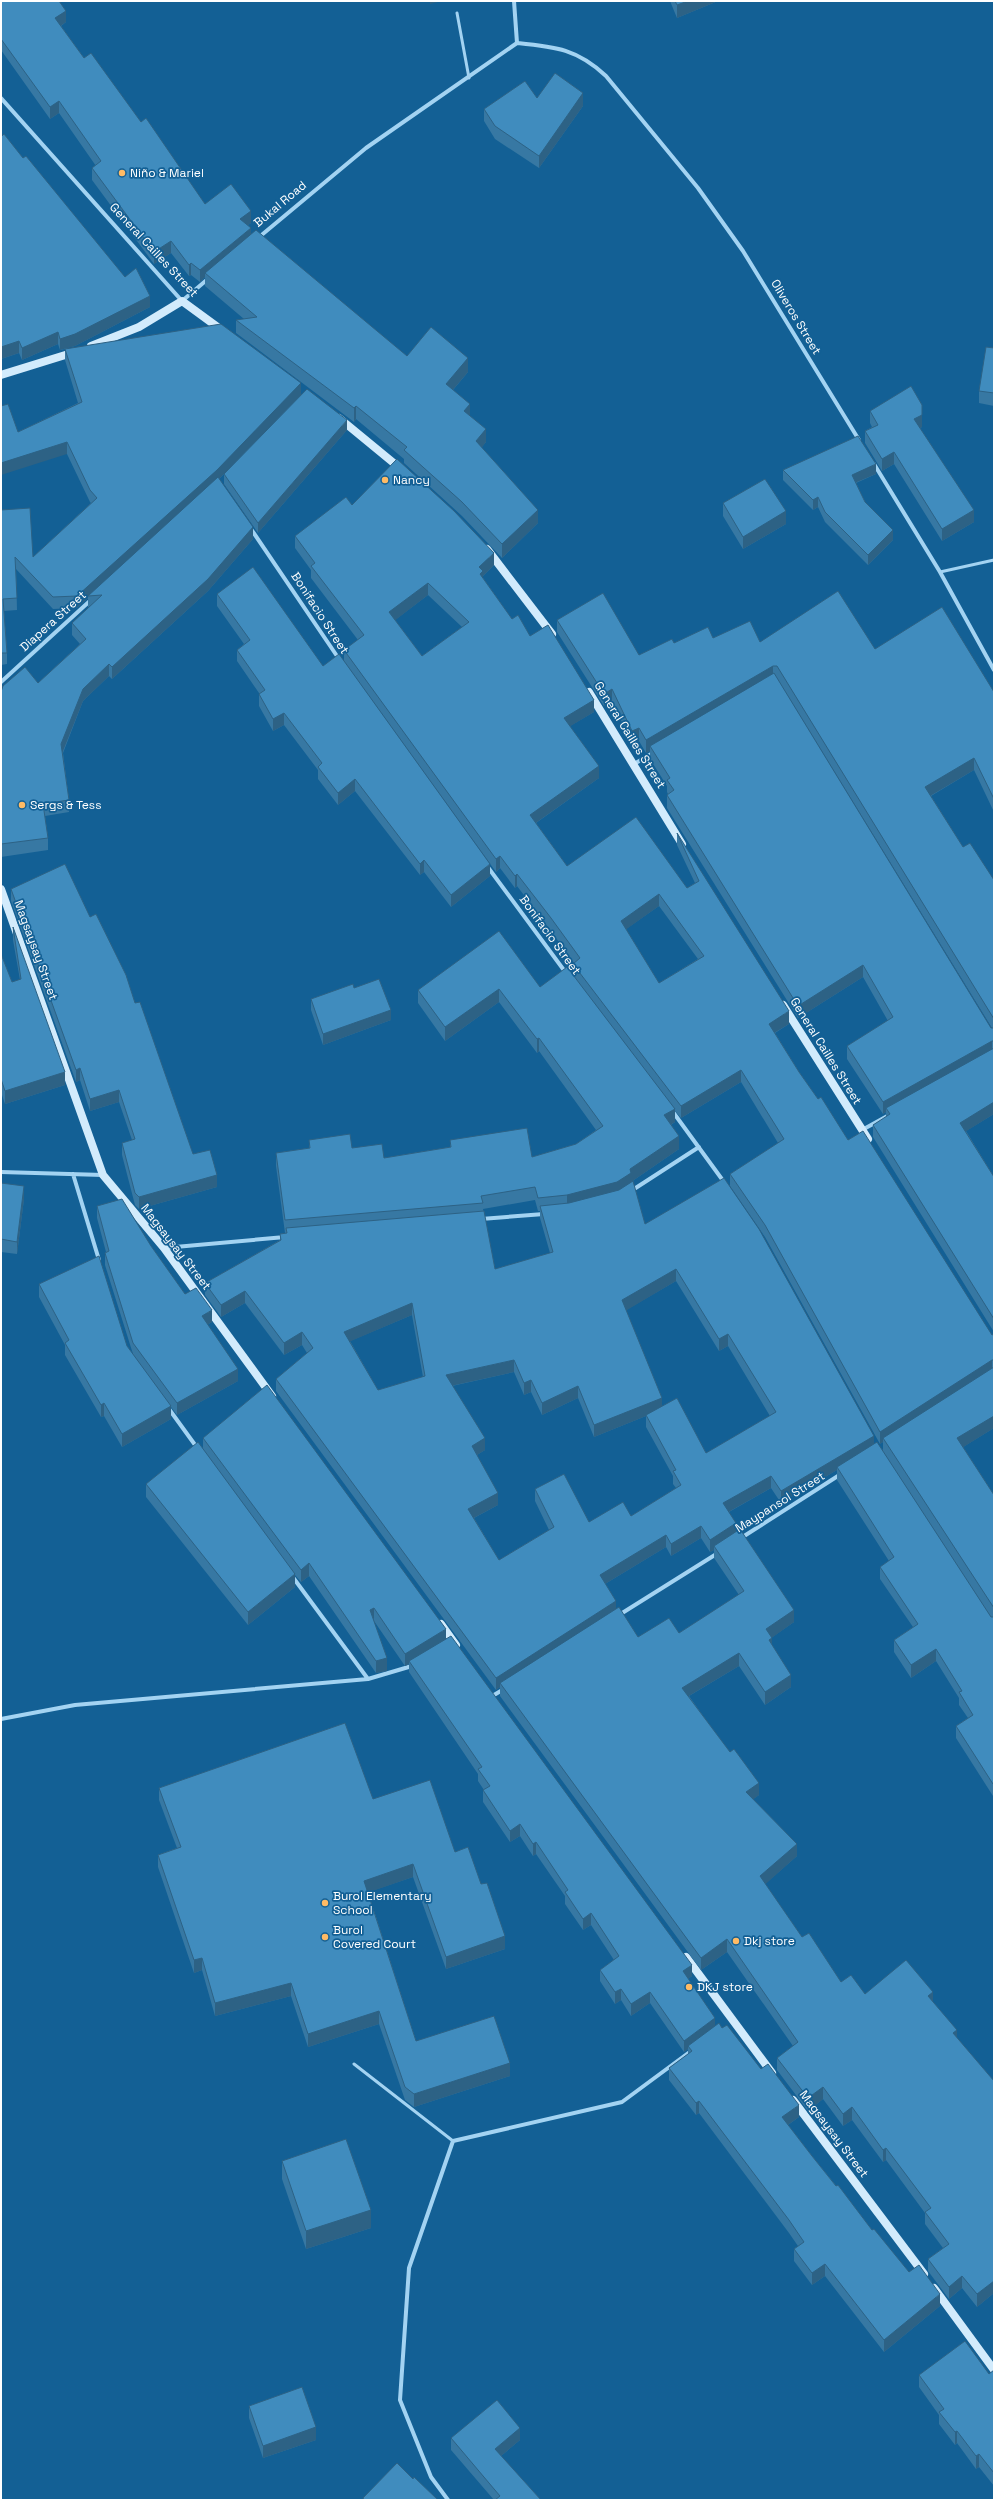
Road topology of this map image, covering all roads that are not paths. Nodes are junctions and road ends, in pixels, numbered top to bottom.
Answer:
1 (514, 1) edge
2 (457, 13) dead end
3 (517, 43) junction
4 (469, 78) junction
5 (1, 98) edge
6 (256, 240) edge
7 (213, 275) edge
8 (182, 301) junction
9 (232, 338) edge
10 (1, 375) edge
11 (332, 413) edge
12 (862, 445) edge
13 (870, 458) edge
14 (411, 477) edge
15 (247, 523) edge
16 (478, 540) edge
17 (994, 560) edge
18 (940, 572) junction
19 (94, 598) edge
20 (558, 643) edge
21 (344, 667) edge
22 (994, 670) edge
23 (1, 682) edge
24 (583, 683) edge
25 (661, 748) edge
26 (634, 764) junction
27 (689, 855) edge
28 (482, 859) edge
29 (1, 889) edge
30 (571, 980) edge
31 (778, 996) edge
32 (671, 1110) edge
33 (897, 1111) edge
34 (862, 1130) junction
35 (699, 1146) junction
36 (875, 1150) edge
37 (1, 1172) edge
38 (73, 1174) junction
39 (103, 1175) junction
40 (726, 1186) edge
41 (624, 1195) edge
42 (552, 1213) edge
43 (472, 1220) edge
44 (289, 1237) edge
45 (164, 1248) junction
46 (101, 1265) edge
47 (276, 1401) edge
48 (167, 1407) edge
49 (200, 1451) edge
50 (846, 1471) edge
51 (733, 1543) edge
52 (720, 1552) edge
53 (289, 1571) edge
54 (435, 1617) edge
55 (613, 1619) edge
56 (463, 1653) edge
57 (415, 1665) edge
58 (368, 1679) junction
59 (507, 1687) edge
60 (494, 1695) edge
61 (1, 1719) edge
62 (681, 1951) edge
63 (696, 2048) edge
64 (354, 2064) dead end
65 (780, 2082) edge
66 (789, 2095) edge
67 (453, 2141) junction
68 (994, 2370) edge
69 (448, 2500) edge

1 - 3 street
2 - 4 lane
3 - 4 street, Bukal Road
3 - 12 street, Oliveros Street
4 - 6 street, Bukal Road
5 - 8 street, General Cailles Street
7 - 8 street
8 - 9 street, General Cailles Street
8 - 10 street
11 - 14 street
13 - 18 street
15 - 21 street, Bonifacio Street
16 - 20 street
17 - 18 lane
18 - 22 street
19 - 23 street, Diapera Street
24 - 26 street, General Cailles Street
25 - 26 street
26 - 27 street, General Cailles Street
28 - 30 street, Bonifacio Street
29 - 39 street, Magsaysay Street
31 - 34 street, General Cailles Street
32 - 35 street
33 - 34 street
34 - 36 street, General Cailles Street
35 - 40 street
35 - 41 street
37 - 38 street
38 - 39 street
38 - 46 street
39 - 45 street, Magsaysay Street
42 - 43 street
44 - 45 street
45 - 47 street, Magsaysay Street
48 - 49 street
50 - 51 street, Maypansol Street
52 - 55 street
53 - 58 street
54 - 56 street
57 - 58 street
58 - 61 street
59 - 60 street
62 - 65 street
63 - 67 street
64 - 67 lane
66 - 68 street, Magsaysay Street
67 - 69 street

